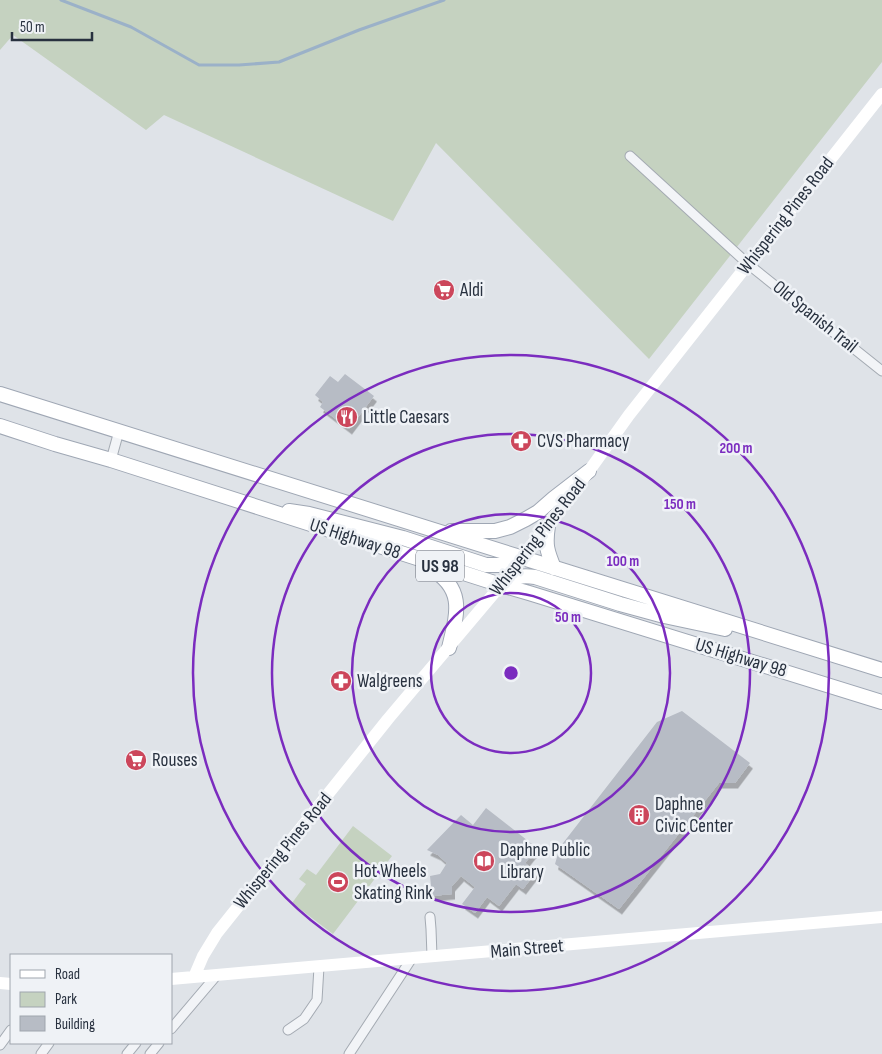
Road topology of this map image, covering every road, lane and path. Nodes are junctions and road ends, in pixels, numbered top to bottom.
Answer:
1 (882, 94) edge
2 (630, 156) dead end
3 (748, 264) junction
4 (882, 371) edge
5 (0, 394) edge
6 (0, 426) edge
7 (119, 431) junction
8 (111, 460) junction
9 (589, 471) junction
10 (258, 508) junction
11 (548, 526) junction
12 (437, 532) junction
13 (410, 556) junction
14 (523, 558) junction
15 (554, 568) junction
16 (502, 585) junction
17 (780, 638) junction
18 (448, 648) junction
19 (882, 670) edge
20 (882, 702) edge
21 (430, 917) dead end
22 (882, 917) edge
23 (432, 956) junction
24 (412, 958) junction
25 (319, 967) junction
26 (216, 976) junction
27 (194, 977) junction
28 (172, 979) edge
29 (172, 1029) edge
30 (288, 1030) dead end
31 (10, 1031) edge
32 (49, 1044) edge
33 (135, 1044) edge
34 (158, 1044) edge
35 (0, 1045) edge
36 (41, 1054) edge
37 (127, 1054) edge
38 (150, 1054) edge
39 (349, 1054) edge

1 - 3 street, Whispering Pines Road
2 - 3 street, Old Spanish Trail
3 - 4 street, Old Spanish Trail
3 - 9 street, Whispering Pines Road
5 - 7 main road, US Highway 98 / US 98
6 - 8 main road, US Highway 98 / US 98
7 - 8 street
7 - 12 main road, US Highway 98 / US 98
8 - 10 main road, US Highway 98 / US 98
9 - 11 street, Whispering Pines Road
9 - 12 main road
10 - 13 main road, US Highway 98 / US 98
10 - 14 main road
11 - 14 street, Whispering Pines Road
11 - 15 main road
12 - 14 main road, US Highway 98 / US 98
13 - 16 main road, US Highway 98 / US 98
13 - 18 main road
14 - 15 main road, US Highway 98 / US 98
14 - 16 street, Whispering Pines Road
15 - 17 main road, US Highway 98 / US 98
16 - 17 main road
16 - 18 street, Whispering Pines Road
16 - 20 main road, US Highway 98 / US 98
17 - 19 main road, US Highway 98 / US 98
18 - 27 street, Whispering Pines Road
21 - 23 street
22 - 23 street, Main Street
23 - 24 street, Main Street
24 - 25 street, Main Street
24 - 39 street
25 - 26 street, Main Street
25 - 30 street
26 - 27 street, Main Street
26 - 29 street
27 - 28 street, Main Street
31 - 35 street
32 - 36 street
33 - 37 street
34 - 38 street

